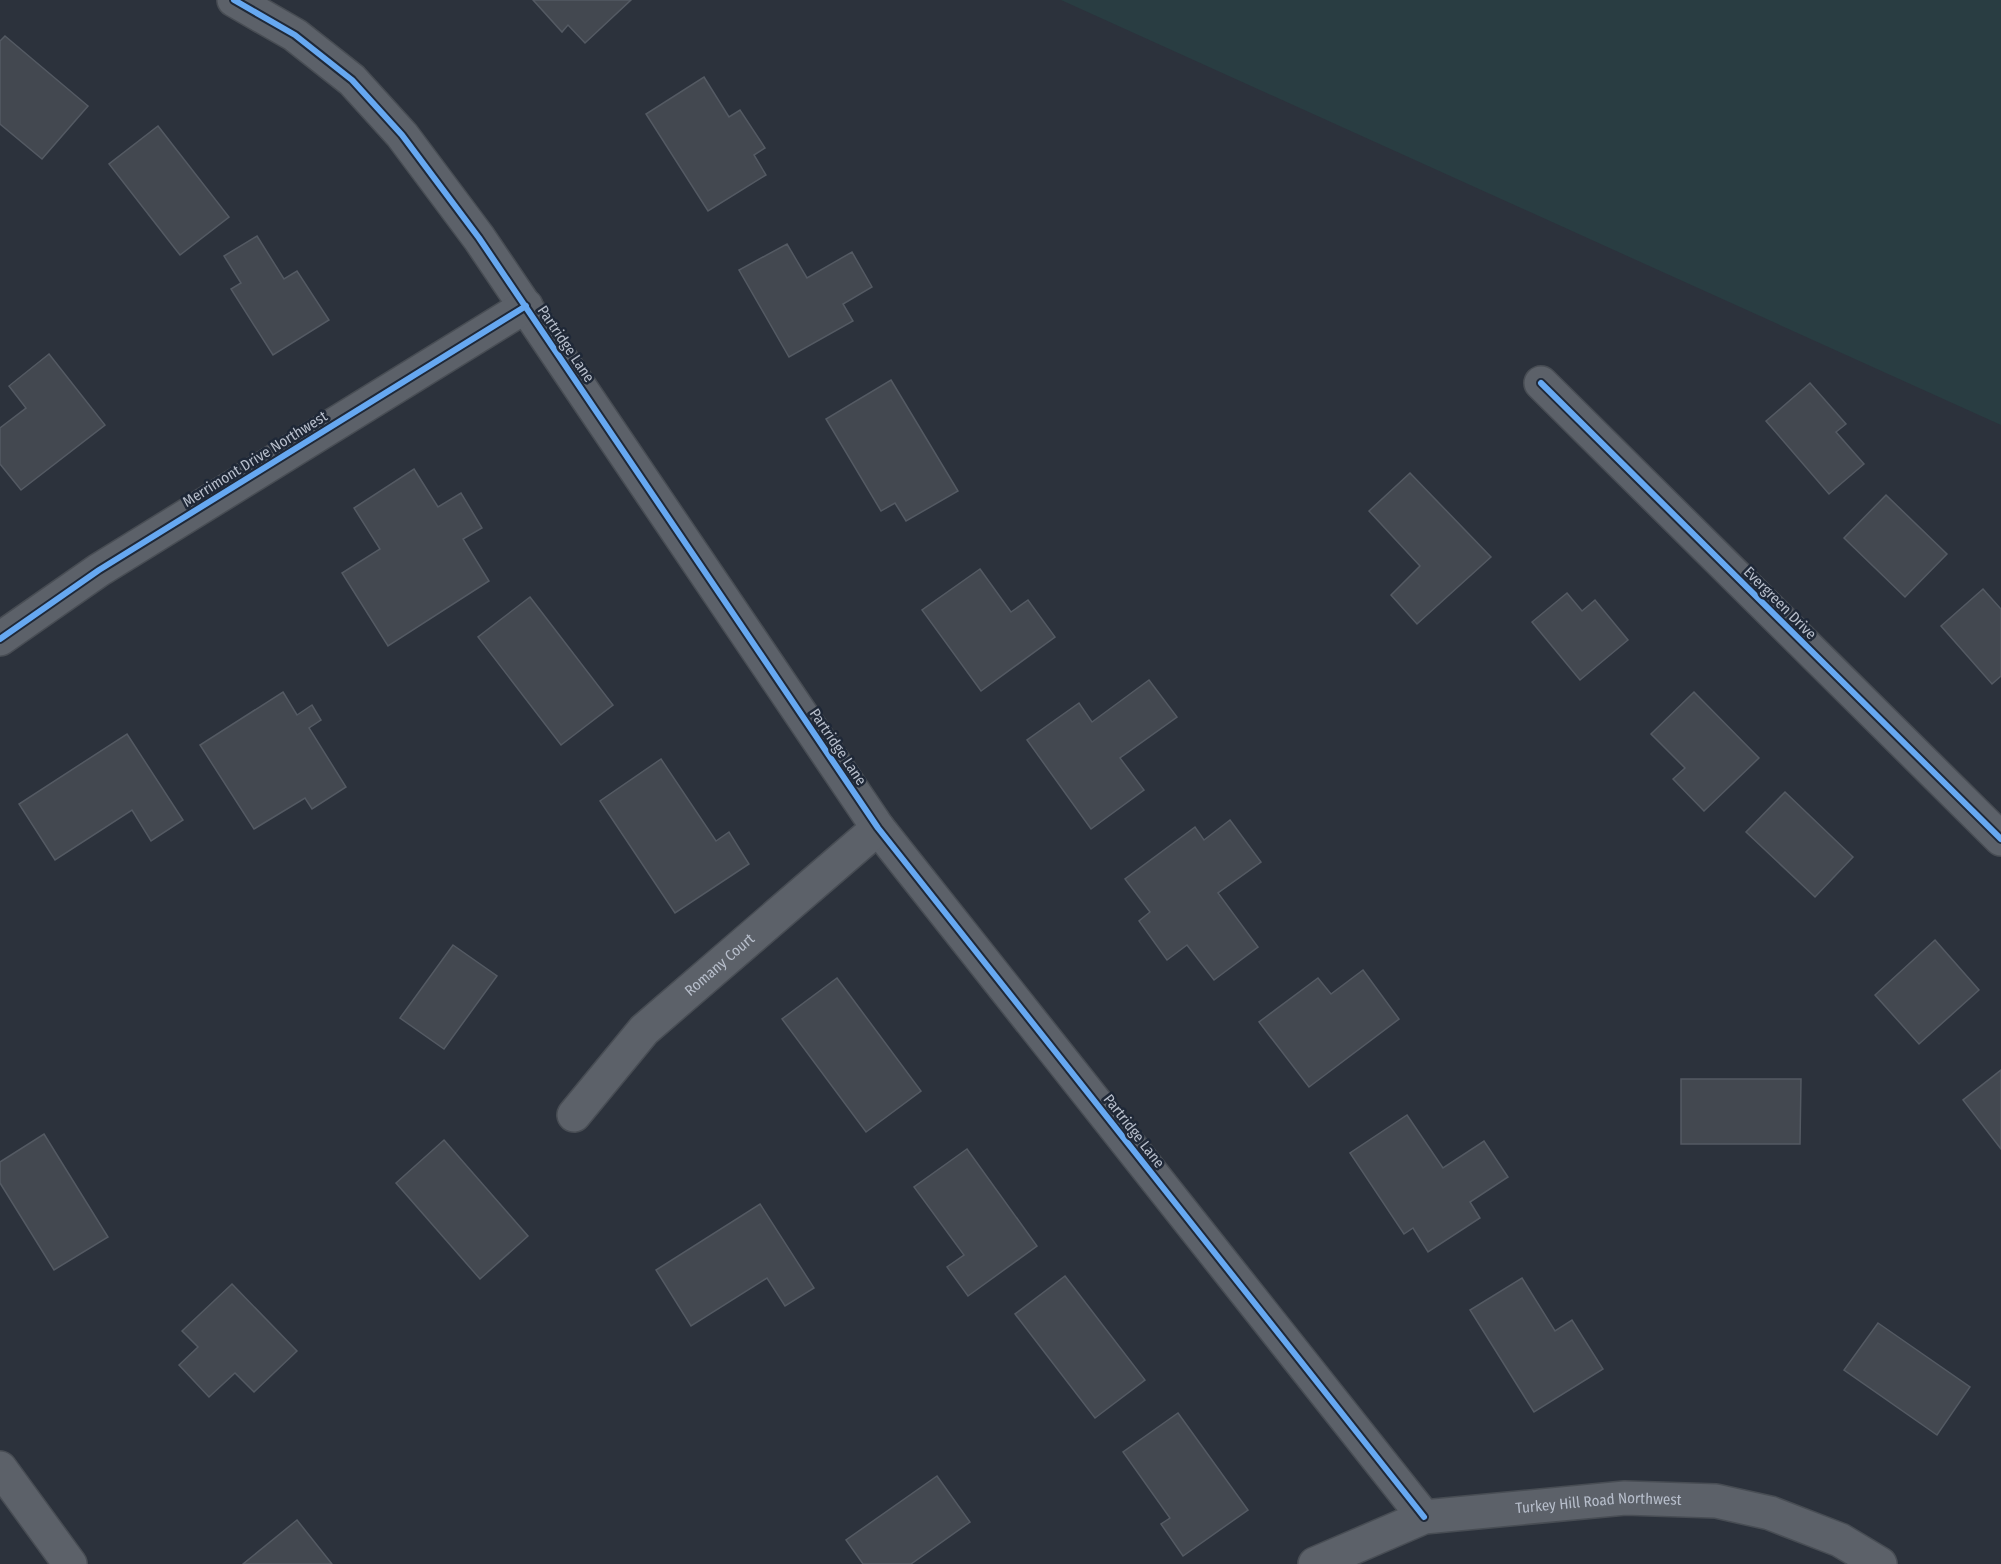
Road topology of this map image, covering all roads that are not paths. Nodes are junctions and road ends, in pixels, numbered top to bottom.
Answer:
1 (234, 0) edge
2 (526, 306) junction
3 (1541, 383) dead end
4 (0, 639) edge
5 (878, 828) junction
6 (2001, 839) edge
7 (574, 1115) dead end
8 (0, 1468) edge
9 (1424, 1517) junction
10 (70, 1564) edge
11 (1315, 1564) edge
12 (1880, 1564) edge

1 - 2 street, Partridge Lane
2 - 4 street, Merrimont Drive Northwest
2 - 5 street, Partridge Lane
3 - 6 street, Evergreen Drive
5 - 7 street, Romany Court
5 - 9 street, Partridge Lane
8 - 10 street
9 - 11 street, Turkey Hill Road Northwest
9 - 12 street, Turkey Hill Road Northwest

